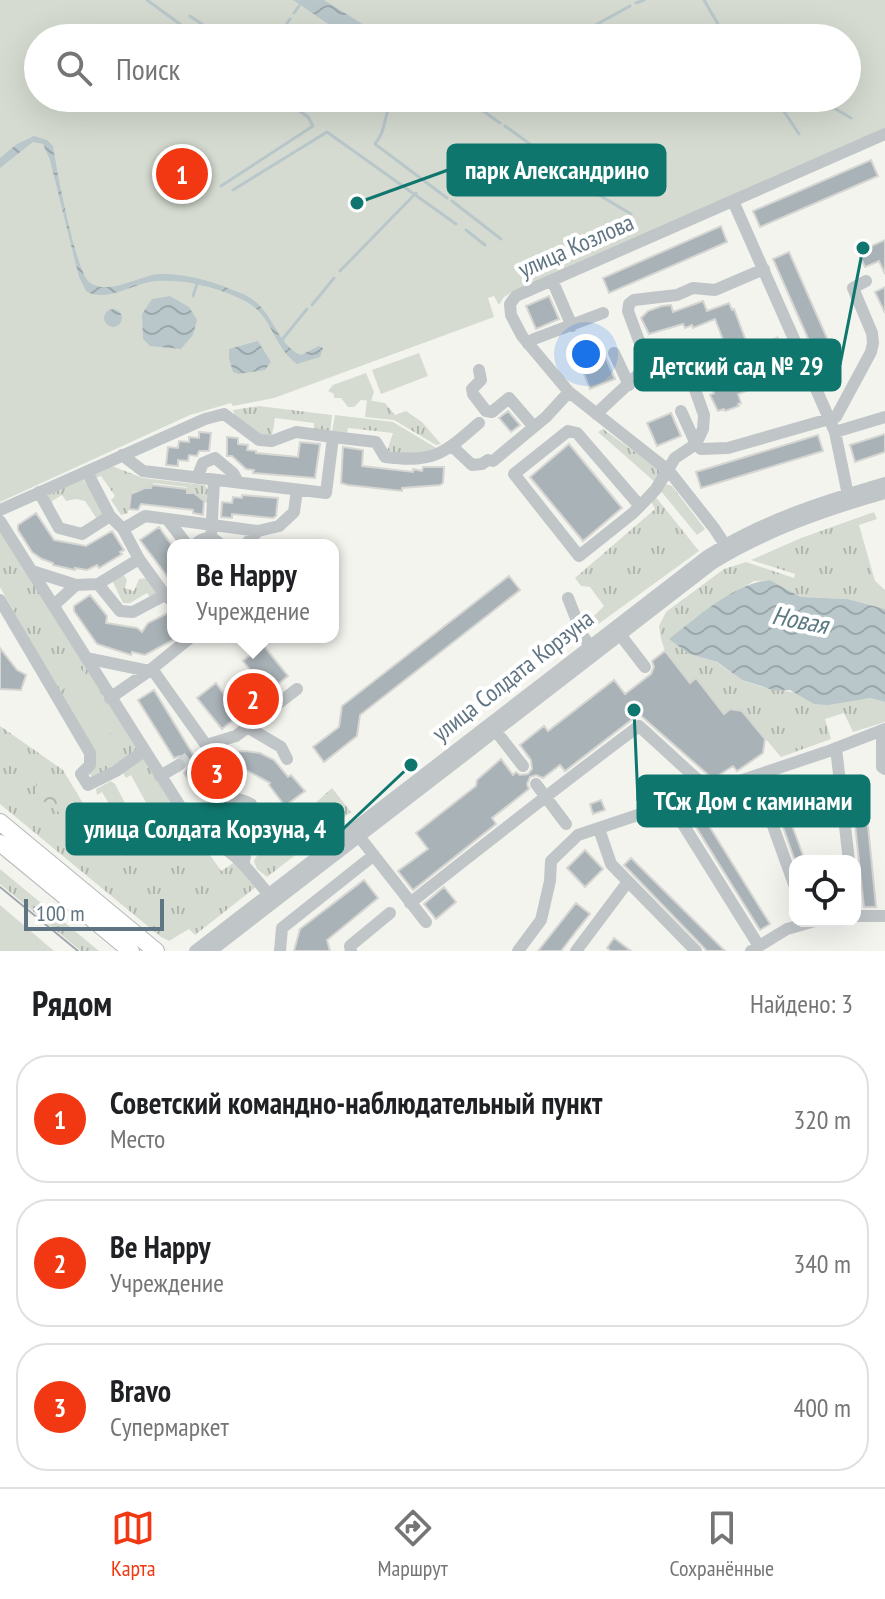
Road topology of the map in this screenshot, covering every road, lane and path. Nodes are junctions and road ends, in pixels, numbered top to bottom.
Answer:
1 (885, 134) edge
2 (733, 201) junction
3 (764, 269) junction
4 (552, 280) junction
5 (866, 281) dead end
6 (603, 313) dead end
7 (572, 326) junction
8 (528, 344) junction
9 (614, 353) dead end
10 (684, 354) dead end
11 (714, 359) junction
12 (696, 366) dead end
13 (479, 370) dead end
14 (629, 385) junction
15 (569, 392) junction
16 (681, 411) dead end
17 (596, 414) junction
18 (546, 417) junction
19 (885, 417) edge
20 (829, 419) junction
21 (479, 423) dead end
22 (534, 427) junction
23 (568, 431) junction
24 (835, 432) junction
25 (333, 437) junction
26 (696, 444) junction
27 (452, 446) junction
28 (122, 455) junction
29 (669, 471) junction
30 (87, 472) junction
31 (197, 478) junction
32 (214, 481) junction
33 (238, 482) junction
34 (885, 483) edge
35 (297, 490) junction
36 (39, 492) junction
37 (885, 493) edge
38 (849, 498) junction
39 (640, 506) junction
40 (0, 510) edge
41 (110, 516) junction
42 (168, 520) junction
43 (0, 521) edge
44 (123, 529) junction
45 (258, 531) junction
46 (214, 536) edge
47 (182, 539) edge
48 (251, 539) edge
49 (727, 549) junction
50 (139, 559) junction
51 (32, 571) junction
52 (98, 584) junction
53 (76, 585) junction
54 (167, 595) edge
55 (568, 598) dead end
56 (167, 599) edge
57 (0, 600) edge
58 (54, 605) junction
59 (617, 630) junction
60 (184, 643) edge
61 (589, 645) junction
62 (86, 658) junction
63 (645, 667) dead end
64 (150, 670) junction
65 (297, 689) dead end
66 (110, 698) junction
67 (492, 727) junction
68 (249, 728) junction
69 (883, 730) edge
70 (206, 745) junction
71 (836, 748) junction
72 (144, 751) junction
73 (193, 754) tunnel mouth
74 (287, 759) dead end
75 (179, 765) tunnel mouth
76 (523, 766) dead end
77 (68, 767) dead end
78 (885, 769) edge
79 (81, 774) junction
80 (160, 776) junction
81 (755, 776) junction
82 (536, 784) dead end
83 (710, 791) junction
84 (545, 795) junction
85 (671, 805) junction
86 (0, 822) edge
87 (566, 824) dead end
88 (599, 829) junction
89 (356, 832) junction
90 (214, 840) junction
91 (0, 843) edge
92 (374, 855) junction
93 (848, 855) edge
94 (244, 861) junction
95 (789, 870) edge
96 (627, 883) junction
97 (271, 898) junction
98 (410, 903) junction
99 (390, 913) dead end
100 (861, 916) edge
101 (885, 916) edge
102 (426, 922) dead end
103 (794, 927) edge
104 (579, 946) edge
105 (755, 949) edge
106 (131, 951) edge
107 (156, 951) edge
108 (195, 951) edge
109 (211, 951) edge
110 (280, 951) edge
111 (351, 951) edge
112 (518, 951) edge
113 (595, 951) edge
114 (696, 951) edge

1 - 2 street, улица Козлова
2 - 3 street
2 - 4 street, улица Козлова
3 - 14 street
3 - 20 street
4 - 7 street
4 - 8 street, улица Козлова
5 - 20 street
6 - 7 street
7 - 8 street
8 - 15 street, улица Козлова
9 - 14 street
10 - 11 street
11 - 12 street
11 - 26 street
13 - 22 street
14 - 17 street
15 - 17 street, улица Козлова
15 - 18 street
16 - 26 street
17 - 29 street, улица Козлова
18 - 22 street
18 - 23 street
19 - 24 street
20 - 24 street
20 - 26 street
21 - 27 street
22 - 27 street
23 - 39 street
23 - 39 street
24 - 38 street
25 - 27 street
25 - 28 street
25 - 35 street
26 - 29 street
28 - 30 street
28 - 31 street
29 - 39 street
29 - 49 street, улица Козлова
30 - 36 street
30 - 41 street
31 - 32 street
31 - 33 street
32 - 33 street
32 - 46 street
33 - 35 street
34 - 38 street, улица Солдата Корзуна
35 - 45 street
36 - 40 street
36 - 41 street
37 - 38 street, улица Солдата Корзуна
38 - 49 street, улица Солдата Корзуна
41 - 44 street
42 - 44 street
42 - 46 street
42 - 47 street
43 - 51 street
44 - 50 street
45 - 46 street
45 - 48 street
49 - 59 street, улица Солдата Корзуна
50 - 52 street
50 - 54 street
51 - 53 street
51 - 58 street
52 - 53 street
52 - 56 street
53 - 58 street
55 - 61 street
57 - 79 street
58 - 62 street
59 - 61 street, улица Солдата Корзуна
59 - 63 street
59 - 67 street, улица Солдата Корзуна
60 - 64 street
61 - 67 street, улица Солдата Корзуна
62 - 64 street
62 - 66 street
64 - 66 street
64 - 70 street
65 - 68 street
66 - 72 street
67 - 76 street
67 - 89 street, улица Солдата Корзуна
68 - 70 street
68 - 74 street
69 - 71 street
69 - 78 street
70 - 73 street
71 - 81 street
71 - 93 street
72 - 79 street
72 - 80 street
75 - 80 street
77 - 79 street
80 - 90 street
81 - 83 street
81 - 95 street
82 - 84 street
83 - 84 street
83 - 85 street
84 - 87 street
84 - 98 street
85 - 88 street
85 - 105 street
86 - 107 main road
88 - 96 street
88 - 112 street
89 - 92 street
89 - 97 street, улица Солдата Корзуна
90 - 94 street
90 - 94 street
91 - 106 main road
92 - 98 street
92 - 110 street
94 - 97 street
96 - 104 street
96 - 114 street
97 - 108 street, улица Солдата Корзуна
97 - 109 street, улица Солдата Корзуна
98 - 102 street
99 - 111 street
100 - 101 street
103 - 105 street
104 - 113 street

